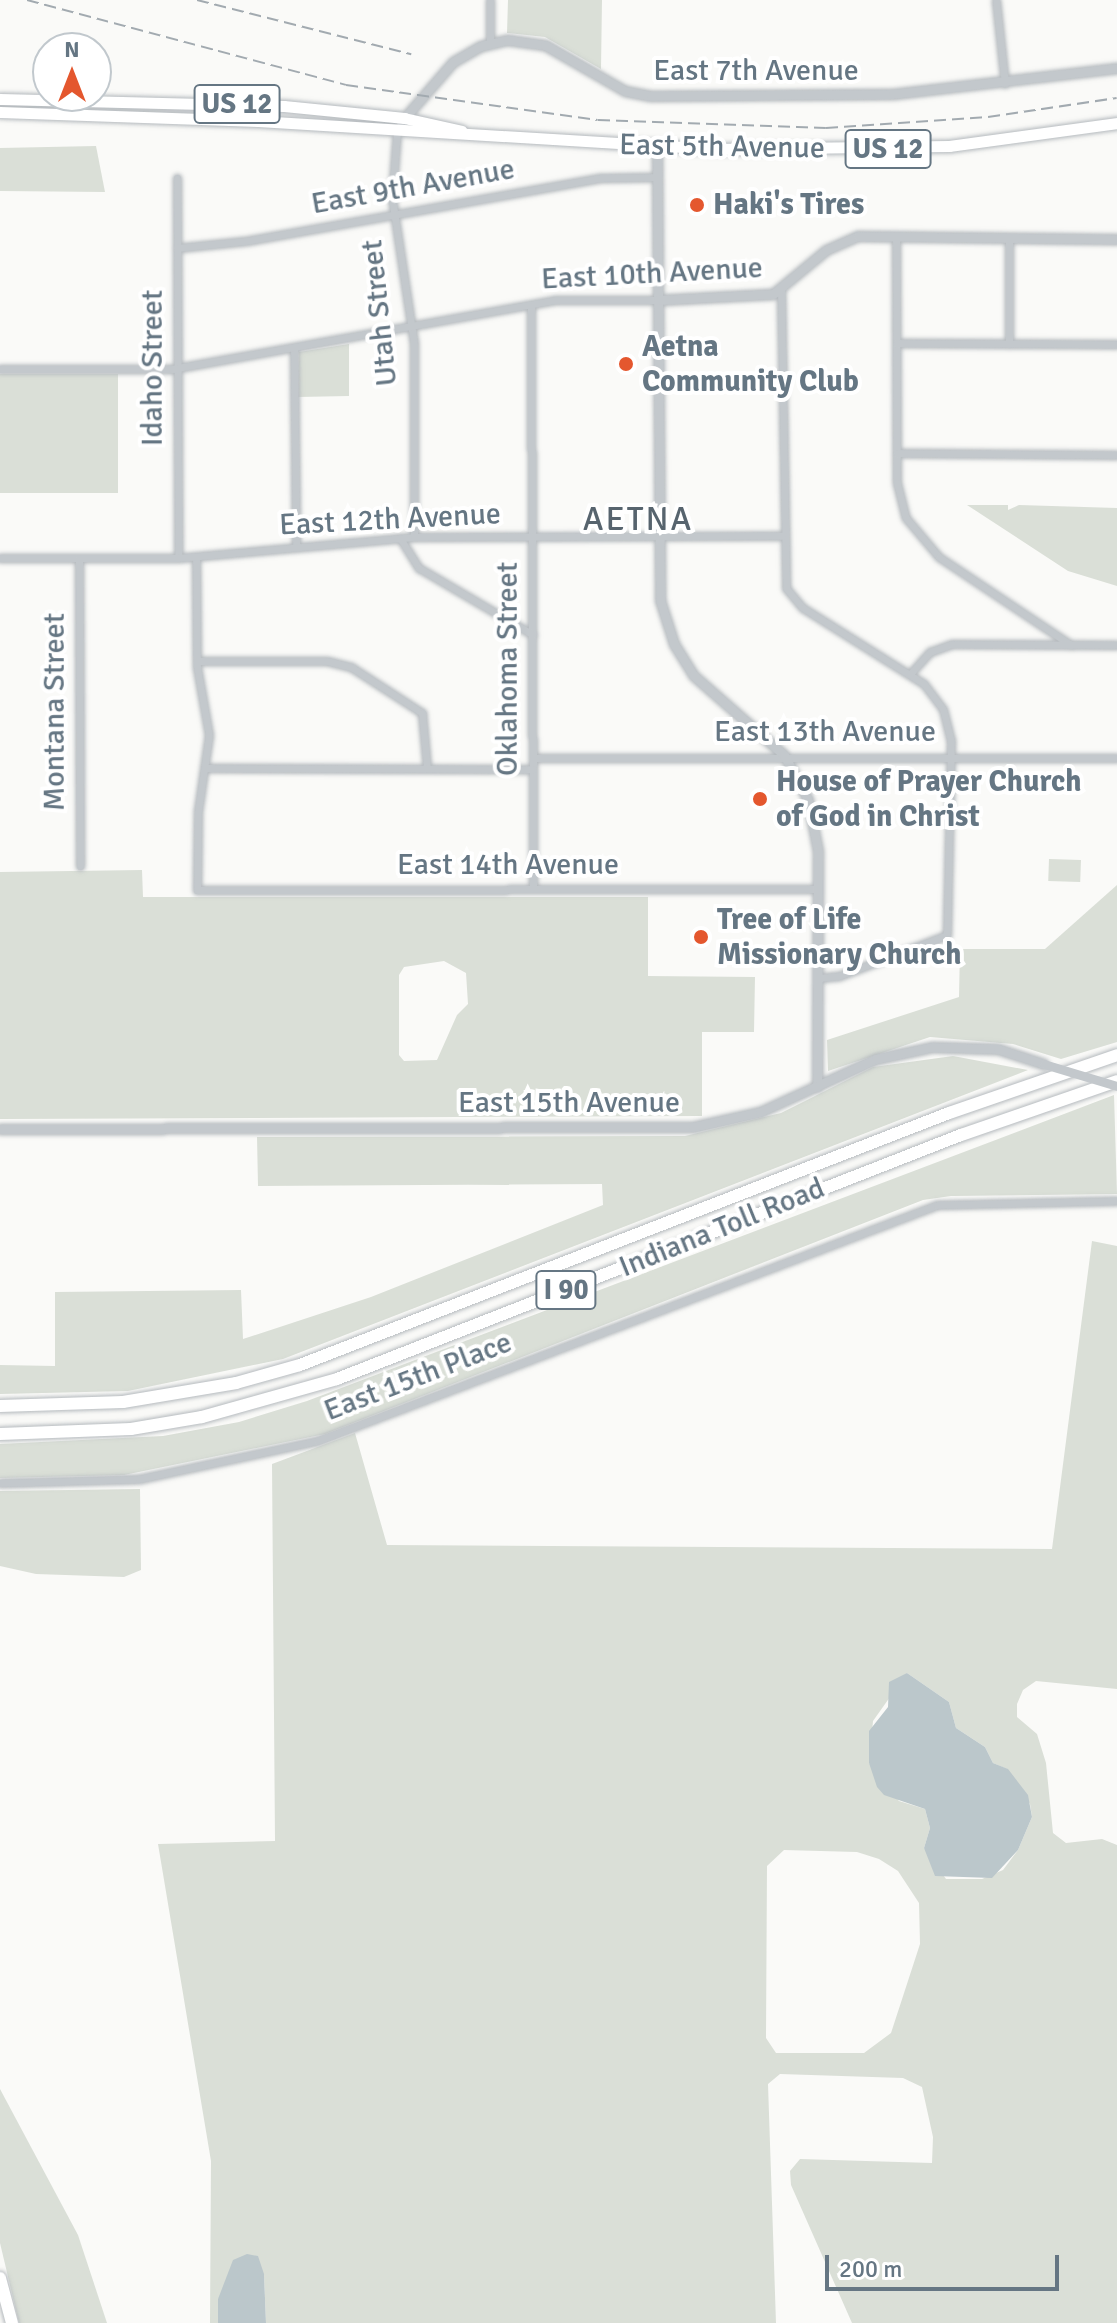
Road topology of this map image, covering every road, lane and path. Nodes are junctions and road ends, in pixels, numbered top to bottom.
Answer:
1 (490, 0) edge
2 (996, 0) edge
3 (490, 43) junction
4 (1117, 68) edge
5 (1005, 84) junction
6 (0, 99) edge
7 (0, 112) edge
8 (404, 118) junction
9 (1117, 123) edge
10 (397, 131) junction
11 (471, 133) junction
12 (657, 148) junction
13 (657, 177) junction
14 (177, 178) dead end
15 (394, 214) junction
16 (896, 236) junction
17 (1009, 237) junction
18 (1117, 239) edge
19 (177, 248) junction
20 (781, 290) junction
21 (658, 300) junction
22 (531, 305) junction
23 (412, 327) junction
24 (897, 343) junction
25 (1009, 344) junction
26 (1117, 344) edge
27 (294, 347) junction
28 (177, 368) junction
29 (0, 369) edge
30 (897, 453) junction
31 (1117, 455) edge
32 (657, 536) junction
33 (782, 536) junction
34 (414, 537) junction
35 (532, 537) junction
36 (400, 538) junction
37 (296, 547) junction
38 (196, 557) junction
39 (0, 558) edge
40 (79, 558) junction
41 (178, 558) junction
42 (533, 635) junction
43 (1071, 645) junction
44 (1117, 645) edge
45 (197, 661) junction
46 (910, 674) junction
47 (784, 755) junction
48 (951, 757) junction
49 (533, 758) junction
50 (1117, 758) edge
51 (205, 768) junction
52 (427, 768) junction
53 (533, 769) junction
54 (80, 866) dead end
55 (533, 889) junction
56 (818, 889) junction
57 (819, 978) junction
58 (1117, 1055) edge
59 (1117, 1083) edge
60 (817, 1087) junction
61 (0, 1129) edge
62 (1117, 1201) edge
63 (0, 1406) edge
64 (0, 1434) edge
65 (0, 1483) edge
66 (1, 2282) edge
67 (12, 2323) edge

1 - 3 street
2 - 5 street
3 - 5 street, East 7th Avenue
3 - 8 street, East 7th Avenue
4 - 5 street, East 7th Avenue
6 - 8 main road, East 5th Avenue / US 12
7 - 10 main road, East 5th Avenue / US 12
8 - 10 street, East 7th Avenue
8 - 11 main road, East 5th Avenue / US 12
9 - 12 main road, East 5th Avenue / US 12
10 - 11 main road, East 5th Avenue / US 12
10 - 15 street, Utah Street
11 - 12 main road, East 5th Avenue / US 12
12 - 13 street
13 - 15 street, East 9th Avenue
13 - 21 street
14 - 19 street, Idaho Street
15 - 19 street, East 9th Avenue
15 - 23 street, Utah Street
16 - 17 street, East 10th Avenue
16 - 20 street, East 10th Avenue
16 - 24 street
17 - 18 street, East 10th Avenue
17 - 25 street
19 - 28 street, Idaho Street
20 - 21 street, East 10th Avenue
20 - 33 street
21 - 22 street, East 10th Avenue
21 - 32 street
22 - 23 street, East 10th Avenue
22 - 35 street, Oklahoma Street
23 - 27 street, East 10th Avenue
23 - 34 street, Utah Street
24 - 25 street
24 - 30 street
25 - 26 street
27 - 28 street, East 10th Avenue
27 - 37 street
28 - 29 street, East 10th Avenue
28 - 41 street, Idaho Street
30 - 31 street
30 - 43 street
32 - 33 street, East 12th Avenue
32 - 35 street, East 12th Avenue
32 - 47 street
33 - 46 street
34 - 35 street, East 12th Avenue
34 - 36 street, East 12th Avenue
35 - 42 street, Oklahoma Street
36 - 37 street, East 12th Avenue
36 - 42 street
37 - 38 street, East 12th Avenue
38 - 41 street, East 12th Avenue
38 - 45 street
39 - 40 street, East 12th Avenue
40 - 41 street, East 12th Avenue
40 - 54 street, Montana Street
42 - 49 street, Oklahoma Street
43 - 44 street
43 - 46 street
45 - 51 street
45 - 52 street
46 - 48 street
47 - 48 street, East 13th Avenue
47 - 49 street, East 13th Avenue
47 - 56 street
48 - 50 street, East 13th Avenue
48 - 57 street
49 - 53 street, Oklahoma Street
51 - 52 street
51 - 55 street, East 14th Avenue
52 - 53 street
53 - 55 street, Oklahoma Street
55 - 56 street, East 14th Avenue
56 - 57 street
57 - 60 street
58 - 63 highway, Indiana Toll Road / I 90
59 - 60 street, East 15th Avenue, bridge
59 - 64 highway, Indiana Toll Road / I 90
60 - 61 street, East 15th Avenue
62 - 65 street, East 15th Place
66 - 67 highway

